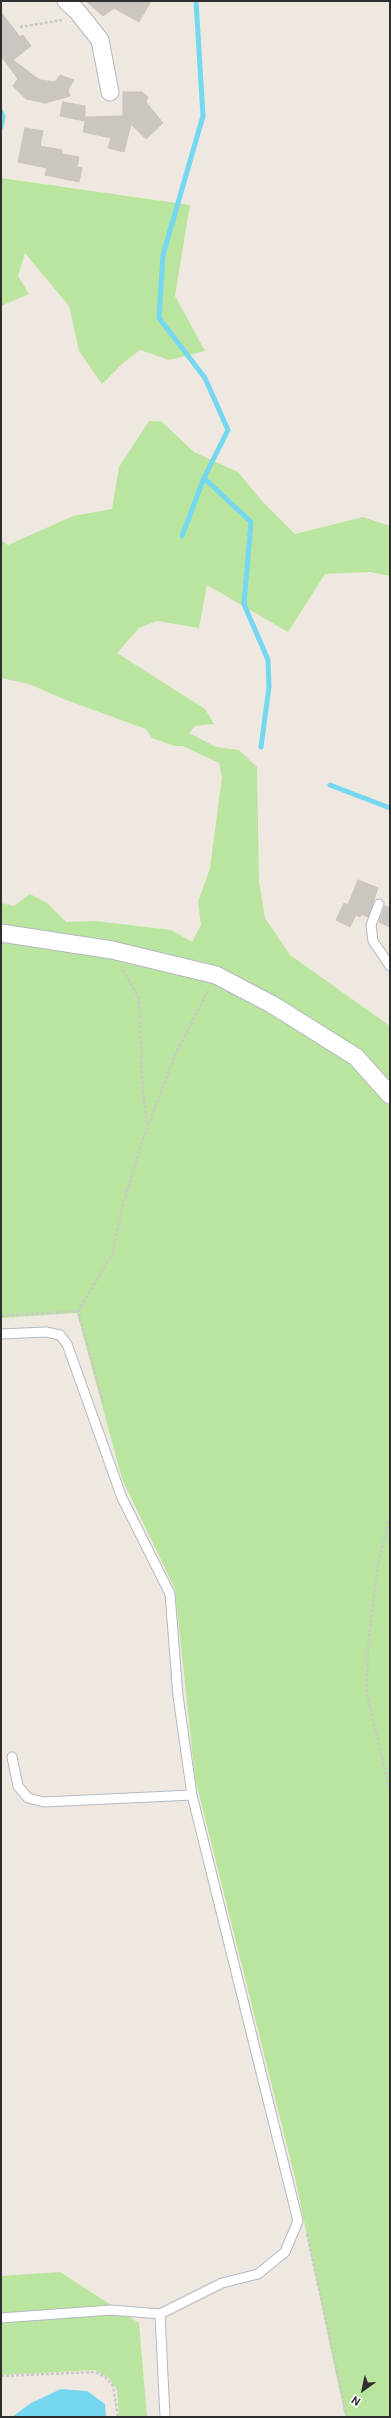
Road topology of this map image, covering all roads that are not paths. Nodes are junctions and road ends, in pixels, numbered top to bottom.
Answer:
1 (66, 1) edge
2 (110, 92) dead end
3 (379, 904) dead end
4 (1, 933) edge
5 (390, 966) edge
6 (390, 1095) edge
7 (1, 1334) edge
8 (12, 1757) dead end
9 (192, 1795) junction
10 (160, 2314) junction
11 (1, 2318) edge
12 (165, 2417) edge

1 - 2 street
3 - 5 lane
4 - 6 street
7 - 9 lane
8 - 9 lane
9 - 10 lane
10 - 11 lane
10 - 12 lane

